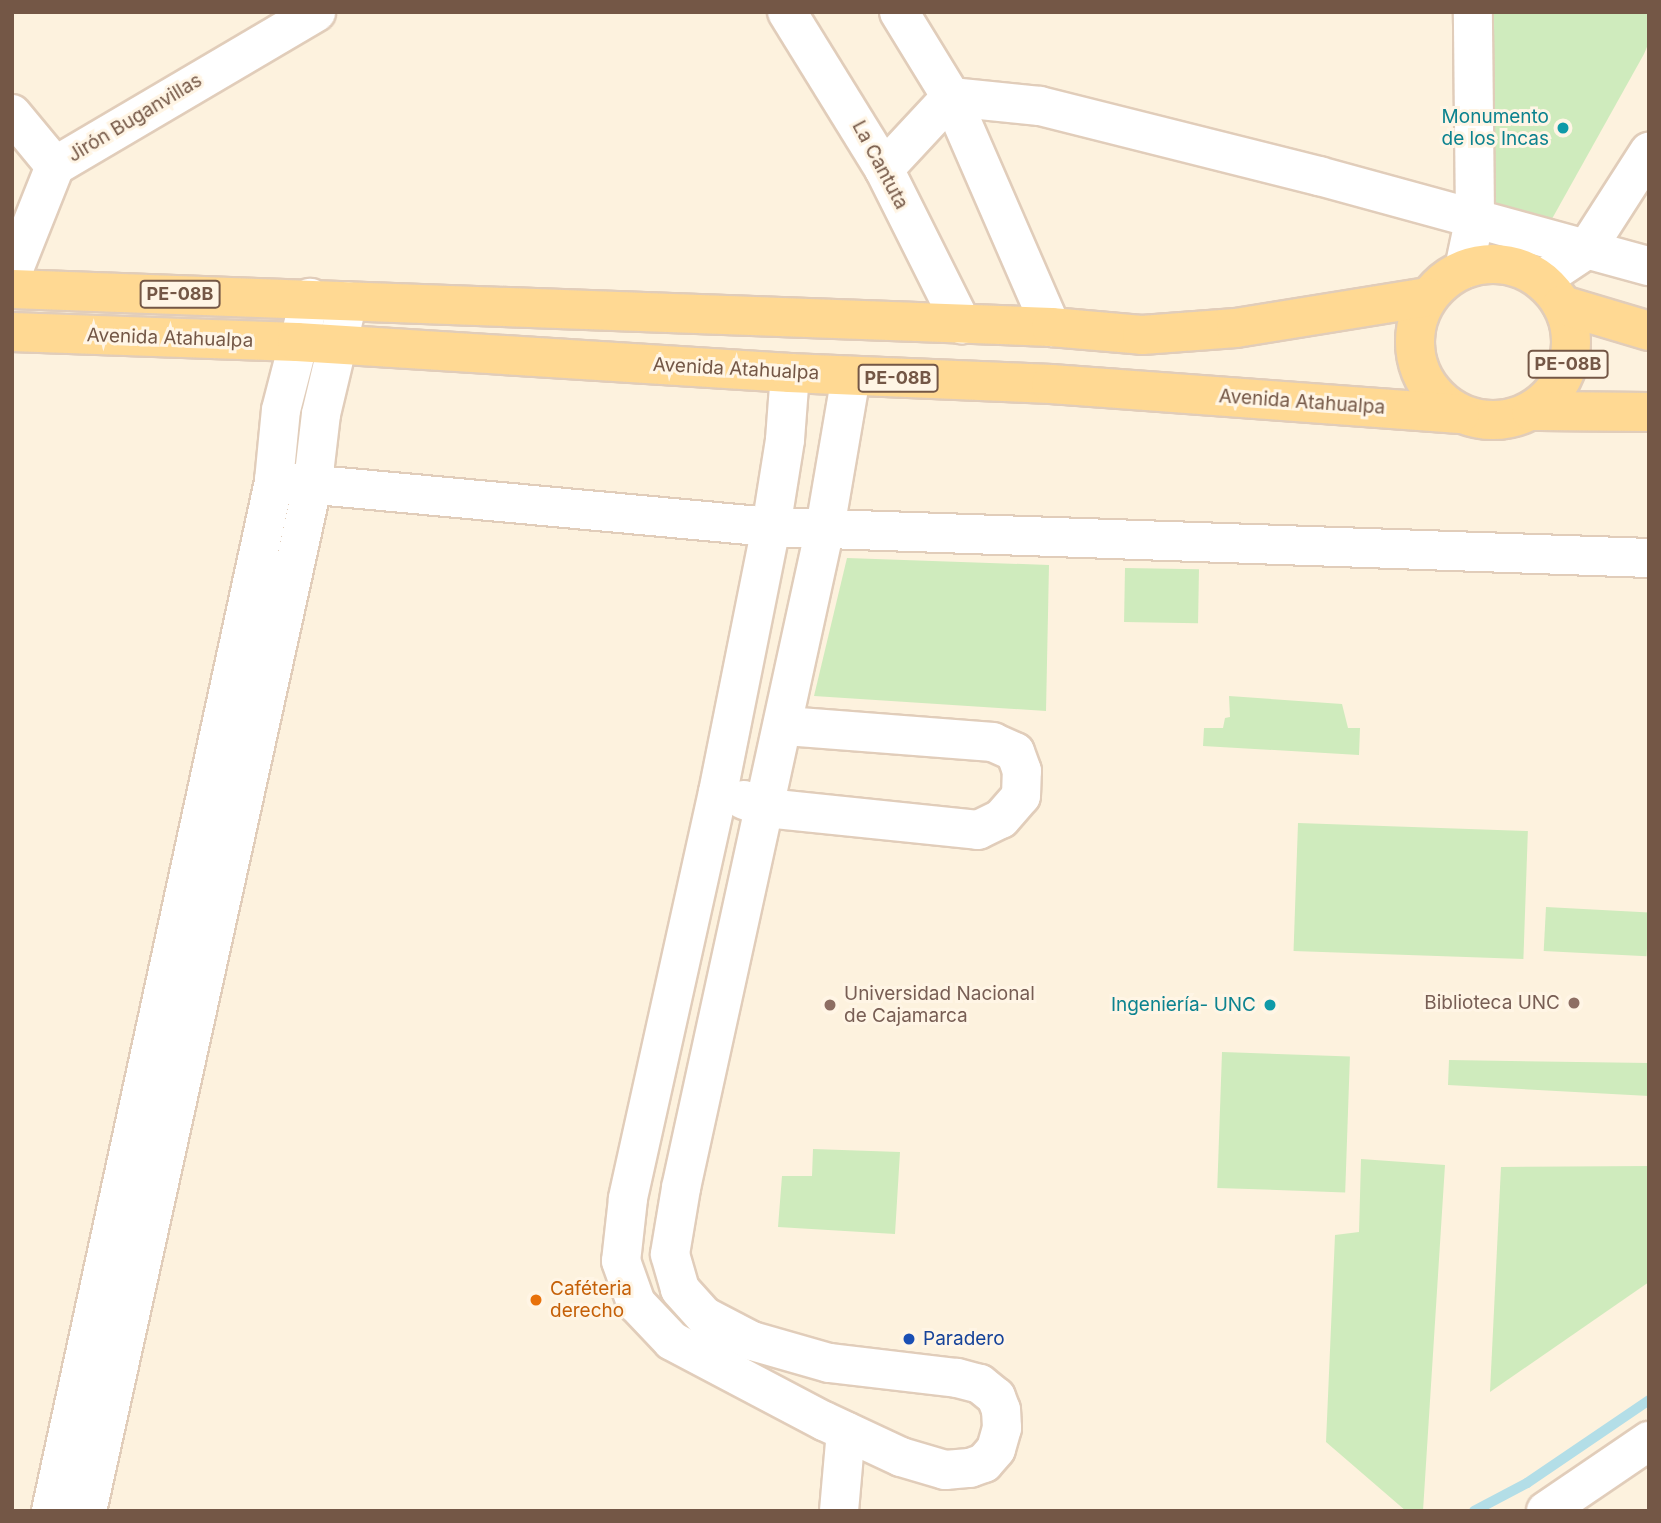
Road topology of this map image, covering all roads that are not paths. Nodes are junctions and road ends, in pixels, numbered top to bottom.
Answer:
1 (316, 12) edge
2 (788, 12) edge
3 (899, 12) edge
4 (1473, 12) edge
5 (951, 97) junction
6 (12, 114) edge
7 (1649, 152) edge
8 (55, 166) junction
9 (884, 169) junction
10 (1475, 217) junction
11 (1586, 250) junction
12 (1649, 266) edge
13 (1464, 269) junction
14 (12, 274) edge
15 (12, 289) edge
16 (1552, 292) junction
17 (1428, 296) junction
18 (310, 299) junction
19 (348, 301) junction
20 (962, 325) junction
21 (1051, 327) junction
22 (1649, 331) edge
23 (12, 332) edge
24 (297, 342) junction
25 (337, 345) junction
26 (790, 373) junction
27 (852, 376) junction
28 (1531, 411) junction
29 (1649, 412) edge
30 (1460, 414) junction
31 (274, 481) junction
32 (313, 482) junction
33 (771, 527) junction
34 (825, 528) junction
35 (1649, 558) edge
36 (783, 726) junction
37 (718, 792) junction
38 (766, 808) junction
39 (634, 1177) junction
40 (681, 1188) junction
41 (846, 1431) junction
42 (1649, 1441) edge
43 (51, 1511) edge
44 (87, 1511) edge
45 (839, 1511) edge
46 (1546, 1511) edge

1 - 8 street, Jirón Buganvillas
2 - 9 street, La Cantuta
3 - 5 street
4 - 10 street
5 - 9 street
5 - 10 street
5 - 21 street
6 - 8 street
7 - 11 street
8 - 14 street, Jirón Buganvillas
9 - 20 street, La Cantuta
10 - 11 street
10 - 13 street
11 - 12 street
11 - 16 street
13 - 16 main road, PE-08B
13 - 17 main road, PE-08B
15 - 18 main road, PE-08B
16 - 22 main road, PE-08B
16 - 28 main road, PE-08B
17 - 21 main road, PE-08B
17 - 30 main road
18 - 19 main road, PE-08B
18 - 24 street
19 - 20 main road, PE-08B
19 - 25 street
20 - 21 main road, PE-08B
23 - 24 main road, Avenida Atahualpa / PE-08B
24 - 25 main road, Avenida Atahualpa / PE-08B
24 - 31 street
25 - 26 main road, Avenida Atahualpa / PE-08B
25 - 32 street
26 - 27 main road, Avenida Atahualpa / PE-08B
26 - 33 street
27 - 30 main road, Avenida Atahualpa / PE-08B
27 - 34 street
28 - 29 main road, PE-08B
28 - 30 main road, PE-08B
31 - 32 street
31 - 43 street
32 - 33 street
32 - 44 street
33 - 34 street
33 - 37 street
34 - 35 street
34 - 36 street
36 - 38 street
36 - 38 street
37 - 38 street
37 - 39 street
38 - 40 street
39 - 40 street
39 - 41 street
40 - 41 street
41 - 45 street
42 - 46 street

